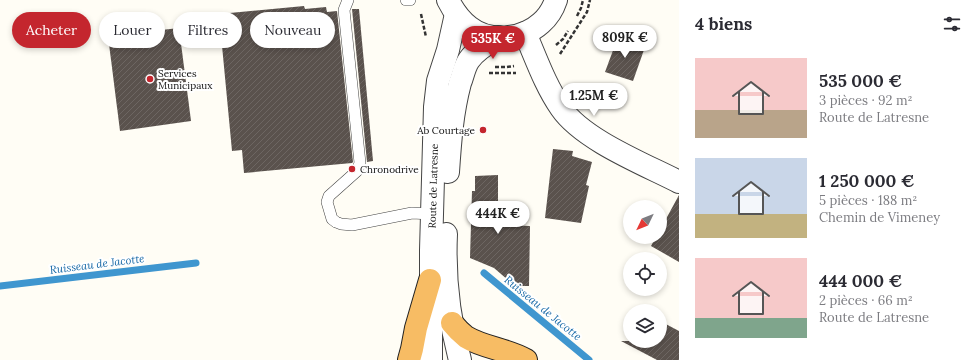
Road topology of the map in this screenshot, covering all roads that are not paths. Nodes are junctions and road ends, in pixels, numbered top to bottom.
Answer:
1 (348, 0) edge
2 (406, 0) edge
3 (410, 0) edge
4 (556, 0) edge
5 (450, 4) edge
6 (525, 33) junction
7 (498, 37) junction
8 (679, 182) edge
9 (432, 214) junction
10 (430, 280) junction
11 (452, 323) junction
12 (409, 360) edge
13 (431, 360) edge
14 (460, 360) edge
15 (526, 360) edge

1 - 9 lane
2 - 3 lane
4 - 6 street
5 - 7 street
5 - 9 street, Route de Latresne
6 - 7 street
6 - 8 street
7 - 11 street, Route de Latresne
9 - 10 street, Route de Latresne
10 - 12 highway
10 - 13 street, Route de Latresne
11 - 14 street, Route de Latresne
11 - 15 highway

